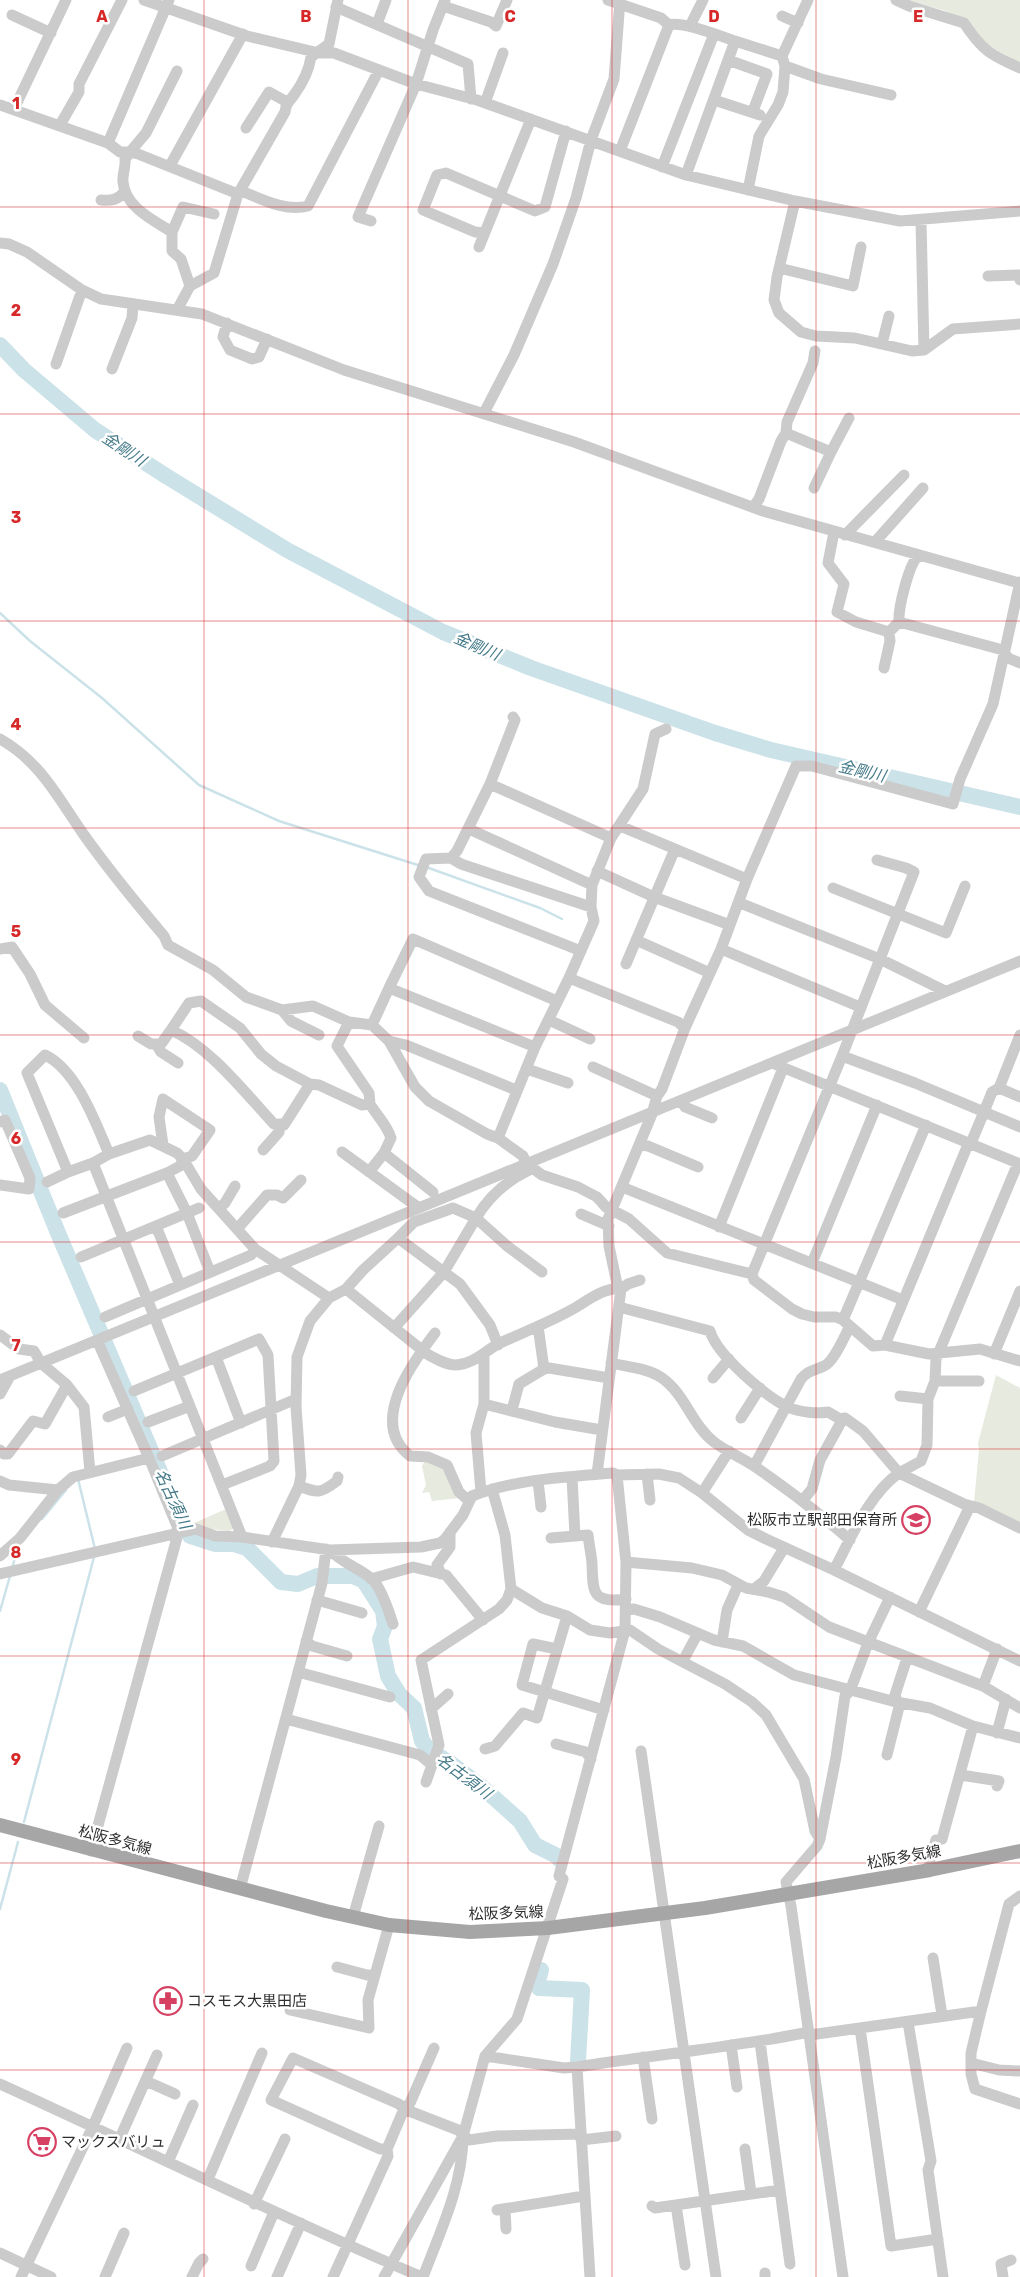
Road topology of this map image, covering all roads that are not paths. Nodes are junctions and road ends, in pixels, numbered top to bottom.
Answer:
1 (66, 0) edge
2 (122, 0) edge
3 (144, 0) edge
4 (386, 0) edge
5 (507, 0) edge
6 (608, 0) edge
7 (703, 0) edge
8 (808, 0) edge
9 (896, 0) edge
10 (620, 2) edge
11 (444, 3) edge
12 (167, 4) edge
13 (337, 4) edge
14 (12, 15) dead end
15 (782, 16) dead end
16 (798, 23) junction
17 (377, 24) junction
18 (669, 24) junction
19 (690, 26) junction
20 (51, 33) junction
21 (243, 34) junction
22 (714, 34) junction
23 (735, 42) junction
24 (427, 47) junction
25 (319, 52) junction
26 (504, 53) dead end
27 (728, 60) junction
28 (784, 61) junction
29 (1020, 68) edge
30 (177, 70) dead end
31 (379, 70) junction
32 (416, 84) junction
33 (891, 95) dead end
34 (470, 98) junction
35 (714, 100) junction
36 (286, 102) junction
37 (485, 103) junction
38 (0, 105) edge
39 (14, 109) junction
40 (753, 111) junction
41 (769, 118) junction
42 (531, 119) junction
43 (60, 125) junction
44 (246, 128) dead end
45 (566, 131) junction
46 (590, 140) junction
47 (108, 143) junction
48 (620, 151) junction
49 (130, 152) junction
50 (172, 162) dead end
51 (662, 167) junction
52 (686, 175) junction
53 (748, 190) junction
54 (124, 192) junction
55 (238, 194) junction
56 (500, 195) junction
57 (101, 200) dead end
58 (794, 200) junction
59 (1020, 211) edge
60 (214, 214) dead end
61 (371, 221) dead end
62 (921, 221) junction
63 (172, 232) junction
64 (484, 233) junction
65 (0, 243) edge
66 (479, 247) dead end
67 (861, 247) dead end
68 (779, 268) junction
69 (988, 276) dead end
70 (1020, 280) edge
71 (190, 286) junction
72 (82, 290) junction
73 (133, 304) junction
74 (177, 310) junction
75 (889, 316) dead end
76 (227, 323) junction
77 (1020, 324) edge
78 (267, 339) junction
79 (882, 344) junction
80 (816, 350) dead end
81 (924, 350) junction
82 (56, 364) dead end
83 (112, 369) dead end
84 (484, 412) junction
85 (849, 418) dead end
86 (786, 433) junction
87 (831, 452) junction
88 (904, 474) dead end
89 (814, 488) dead end
90 (923, 488) dead end
91 (754, 506) junction
92 (840, 534) junction
93 (875, 542) junction
94 (919, 555) junction
95 (1019, 587) edge
96 (899, 622) junction
97 (889, 632) junction
98 (1005, 654) junction
99 (1020, 663) edge
100 (884, 668) dead end
101 (513, 717) dead end
102 (666, 729) dead end
103 (0, 739) edge
104 (490, 784) junction
105 (620, 826) junction
106 (469, 829) junction
107 (611, 838) junction
108 (675, 849) junction
109 (451, 858) junction
110 (877, 860) dead end
111 (597, 871) junction
112 (748, 880) junction
113 (592, 885) junction
114 (965, 886) dead end
115 (833, 888) dead end
116 (654, 897) junction
117 (740, 903) junction
118 (590, 907) junction
119 (898, 915) junction
120 (730, 925) junction
121 (636, 940) junction
122 (0, 949) edge
123 (721, 949) junction
124 (581, 950) junction
125 (880, 959) junction
126 (1020, 961) edge
127 (626, 964) dead end
128 (710, 972) junction
129 (569, 978) junction
130 (389, 988) junction
131 (945, 991) junction
132 (557, 1001) junction
133 (860, 1007) junction
134 (282, 1010) junction
135 (549, 1020) junction
136 (350, 1022) junction
137 (372, 1025) junction
138 (685, 1028) junction
139 (171, 1030) junction
140 (850, 1031) junction
141 (1020, 1035) edge
142 (138, 1036) dead end
143 (318, 1036) dead end
144 (84, 1038) dead end
145 (590, 1038) dead end
146 (390, 1041) junction
147 (156, 1044) junction
148 (535, 1047) junction
149 (842, 1056) junction
150 (178, 1063) dead end
151 (772, 1063) junction
152 (593, 1067) dead end
153 (783, 1068) junction
154 (527, 1069) junction
155 (568, 1083) dead end
156 (310, 1084) junction
157 (829, 1086) junction
158 (999, 1088) junction
159 (516, 1090) junction
160 (657, 1096) junction
161 (1020, 1096) edge
162 (680, 1102) junction
163 (370, 1104) junction
164 (878, 1105) junction
165 (984, 1112) junction
166 (652, 1114) junction
167 (712, 1118) dead end
168 (0, 1122) edge
169 (280, 1124) junction
170 (926, 1125) junction
171 (1020, 1127) edge
172 (498, 1138) junction
173 (970, 1143) junction
174 (162, 1145) junction
175 (639, 1145) junction
176 (263, 1150) dead end
177 (342, 1152) dead end
178 (384, 1153) junction
179 (109, 1154) junction
180 (183, 1159) junction
181 (93, 1163) junction
182 (1019, 1163) edge
183 (527, 1164) junction
184 (698, 1167) dead end
185 (68, 1172) junction
186 (369, 1172) junction
187 (167, 1173) junction
188 (300, 1180) dead end
189 (46, 1182) dead end
190 (0, 1185) edge
191 (235, 1186) dead end
192 (622, 1187) junction
193 (433, 1192) dead end
194 (105, 1196) junction
195 (220, 1207) junction
196 (200, 1208) dead end
197 (419, 1208) junction
198 (612, 1208) junction
199 (63, 1213) dead end
200 (187, 1214) junction
201 (581, 1214) dead end
202 (476, 1218) junction
203 (156, 1226) junction
204 (609, 1226) junction
205 (719, 1227) junction
206 (237, 1229) junction
207 (398, 1238) junction
208 (124, 1240) junction
209 (764, 1244) junction
210 (255, 1250) junction
211 (81, 1257) dead end
212 (812, 1263) junction
213 (279, 1266) junction
214 (210, 1272) junction
215 (444, 1272) junction
216 (542, 1272) dead end
217 (752, 1274) junction
218 (640, 1280) dead end
219 (859, 1282) junction
220 (180, 1285) junction
221 (346, 1289) junction
222 (621, 1289) junction
223 (1020, 1291) edge
224 (329, 1298) junction
225 (148, 1299) junction
226 (903, 1300) junction
227 (619, 1306) junction
228 (105, 1317) dead end
229 (155, 1317) junction
230 (847, 1323) junction
231 (538, 1326) junction
232 (394, 1328) junction
233 (435, 1333) dead end
234 (5, 1339) edge
235 (97, 1340) junction
236 (498, 1344) junction
237 (885, 1345) junction
238 (0, 1350) edge
239 (422, 1350) junction
240 (940, 1352) junction
241 (994, 1354) junction
242 (484, 1355) junction
243 (216, 1357) junction
244 (729, 1359) junction
245 (1020, 1361) edge
246 (41, 1363) junction
247 (611, 1363) junction
248 (544, 1369) junction
249 (177, 1372) junction
250 (5, 1378) edge
251 (609, 1378) junction
252 (713, 1378) dead end
253 (979, 1380) dead end
254 (935, 1381) junction
255 (67, 1385) junction
256 (760, 1388) junction
257 (134, 1391) dead end
258 (0, 1394) edge
259 (900, 1396) dead end
260 (296, 1399) junction
261 (928, 1400) junction
262 (484, 1404) junction
263 (190, 1406) junction
264 (786, 1406) junction
265 (128, 1409) junction
266 (512, 1410) junction
267 (270, 1411) junction
268 (108, 1417) dead end
269 (741, 1418) dead end
270 (840, 1419) junction
271 (148, 1422) dead end
272 (241, 1423) junction
273 (602, 1430) junction
274 (203, 1438) junction
275 (729, 1451) junction
276 (1, 1455) edge
277 (162, 1456) dead end
278 (149, 1458) junction
279 (754, 1466) junction
280 (92, 1472) junction
281 (899, 1473) junction
282 (597, 1474) junction
283 (647, 1474) junction
284 (617, 1475) junction
285 (338, 1477) dead end
286 (572, 1477) junction
287 (0, 1481) edge
288 (538, 1481) junction
289 (222, 1485) junction
290 (298, 1486) junction
291 (58, 1490) junction
292 (486, 1491) junction
293 (702, 1493) junction
294 (650, 1500) dead end
295 (803, 1500) junction
296 (469, 1501) junction
297 (970, 1506) junction
298 (541, 1507) dead end
299 (1020, 1528) edge
300 (450, 1532) junction
301 (178, 1534) junction
302 (575, 1536) junction
303 (242, 1537) junction
304 (551, 1538) dead end
305 (850, 1540) junction
306 (272, 1542) junction
307 (784, 1548) junction
308 (328, 1550) junction
309 (0, 1556) edge
310 (626, 1562) junction
311 (834, 1570) junction
312 (7, 1572) edge
313 (441, 1574) junction
314 (371, 1579) junction
315 (738, 1585) junction
316 (766, 1587) junction
317 (511, 1589) junction
318 (890, 1597) junction
319 (318, 1600) junction
320 (626, 1604) junction
321 (362, 1612) dead end
322 (919, 1612) junction
323 (567, 1616) junction
324 (483, 1620) junction
325 (392, 1624) dead end
326 (625, 1630) junction
327 (698, 1633) junction
328 (306, 1641) junction
329 (722, 1642) junction
330 (868, 1643) junction
331 (557, 1649) junction
332 (997, 1650) junction
333 (347, 1656) dead end
334 (685, 1657) dead end
335 (907, 1658) junction
336 (1020, 1661) edge
337 (298, 1672) junction
338 (983, 1686) junction
339 (850, 1691) junction
340 (545, 1692) junction
341 (448, 1694) dead end
342 (390, 1697) dead end
343 (1006, 1700) junction
344 (896, 1702) junction
345 (1020, 1708) edge
346 (431, 1709) junction
347 (604, 1710) junction
348 (286, 1719) junction
349 (973, 1726) junction
350 (997, 1733) junction
351 (1020, 1738) edge
352 (556, 1744) dead end
353 (485, 1749) dead end
354 (641, 1751) dead end
355 (887, 1755) dead end
356 (591, 1758) junction
357 (433, 1763) junction
358 (961, 1775) junction
359 (426, 1782) dead end
360 (997, 1786) dead end
361 (0, 1825) edge
362 (379, 1826) dead end
363 (820, 1839) junction
364 (92, 1851) junction
365 (1020, 1852) edge
366 (930, 1870) junction
367 (240, 1889) junction
368 (787, 1894) junction
369 (1020, 1896) edge
370 (664, 1914) junction
371 (354, 1918) junction
372 (389, 1925) junction
373 (548, 1928) junction
374 (933, 1958) dead end
375 (337, 1967) dead end
376 (375, 1975) junction
377 (290, 2010) dead end
378 (981, 2011) junction
379 (942, 2015) junction
380 (908, 2022) junction
381 (860, 2028) junction
382 (810, 2036) junction
383 (760, 2042) junction
384 (731, 2045) junction
385 (127, 2048) dead end
386 (434, 2048) dead end
387 (684, 2050) junction
388 (262, 2053) dead end
389 (158, 2055) dead end
390 (485, 2056) junction
391 (642, 2057) junction
392 (971, 2063) junction
393 (577, 2067) junction
394 (1020, 2070) edge
395 (146, 2081) junction
396 (0, 2084) edge
397 (738, 2087) dead end
398 (175, 2094) dead end
399 (1020, 2104) edge
400 (193, 2105) dead end
401 (404, 2109) junction
402 (652, 2119) dead end
403 (93, 2126) junction
404 (464, 2136) junction
405 (616, 2136) dead end
406 (580, 2137) junction
407 (285, 2139) dead end
408 (119, 2140) junction
409 (387, 2149) junction
410 (745, 2149) dead end
411 (168, 2162) junction
412 (208, 2179) junction
413 (780, 2190) junction
414 (751, 2193) junction
415 (584, 2196) junction
416 (705, 2200) junction
417 (254, 2204) junction
418 (676, 2205) junction
419 (652, 2206) dead end
420 (274, 2212) junction
421 (301, 2223) junction
422 (506, 2229) dead end
423 (124, 2233) dead end
424 (938, 2239) junction
425 (348, 2244) junction
426 (0, 2253) edge
427 (203, 2259) dead end
428 (1011, 2260) dead end
429 (392, 2264) junction
430 (790, 2264) dead end
431 (26, 2265) junction
432 (685, 2265) dead end
433 (250, 2266) dead end
434 (21, 2277) edge
435 (51, 2277) edge
436 (105, 2277) edge
437 (192, 2277) edge
438 (277, 2277) edge
439 (333, 2277) edge
440 (384, 2277) edge
441 (423, 2277) edge
442 (590, 2277) edge
443 (716, 2277) edge
444 (843, 2277) edge
445 (943, 2277) edge
446 (1003, 2277) edge

1 - 20 street
2 - 43 street
3 - 12 street
4 - 17 street
5 - 11 street
6 - 10 street
7 - 19 street
8 - 16 street
9 - 29 street
10 - 18 street
10 - 46 street
11 - 24 street
12 - 21 street
12 - 47 street
13 - 17 street
13 - 25 street
14 - 20 street
15 - 16 street
16 - 28 street
17 - 24 street
18 - 19 street
18 - 48 street
19 - 22 street
20 - 39 street
21 - 25 street
21 - 50 street
22 - 23 street
22 - 51 street
23 - 27 street
23 - 28 street
24 - 32 street
24 - 34 street
25 - 31 street
25 - 36 street
26 - 37 street
27 - 35 street
27 - 40 street
28 - 33 street
28 - 41 street
30 - 49 street
31 - 32 street
31 - 55 street
32 - 34 street
32 - 61 street
34 - 37 street
35 - 40 street
35 - 52 street
36 - 44 street
36 - 55 street
37 - 42 street
38 - 39 street
39 - 43 street
40 - 41 street
41 - 53 street
42 - 45 street
42 - 56 street
43 - 47 street
45 - 46 street
45 - 56 street
46 - 48 street
46 - 84 street
47 - 49 street
48 - 51 street
49 - 54 street
49 - 55 street
51 - 52 street
52 - 53 street
53 - 58 street
54 - 57 street
54 - 63 street
55 - 71 street
56 - 64 street
56 - 64 street
58 - 62 street
58 - 68 street
59 - 62 street
60 - 63 street
62 - 81 street
63 - 71 street
64 - 66 street
65 - 72 street
67 - 68 street
68 - 79 street
69 - 70 street
71 - 74 street
72 - 73 street
72 - 82 street
73 - 74 street
73 - 83 street
74 - 76 street
75 - 79 street
76 - 78 street
76 - 78 street
77 - 81 street
78 - 84 street
79 - 81 street
80 - 86 street
84 - 91 street
85 - 87 street
86 - 87 street
86 - 91 street
87 - 89 street
88 - 92 street
90 - 93 street
91 - 92 street
92 - 93 street
92 - 97 street
93 - 94 street
94 - 95 street
94 - 96 street
95 - 98 street
96 - 97 street
96 - 98 street
97 - 100 street
98 - 99 street
98 - 112 street
101 - 104 street
102 - 105 street
103 - 134 street
104 - 106 street
104 - 107 street
105 - 107 street
105 - 108 street
106 - 109 street
106 - 113 street
107 - 111 street
108 - 112 street
108 - 116 street
109 - 118 street
109 - 124 street
110 - 119 street
111 - 113 street
111 - 116 street
112 - 117 street
113 - 118 street
114 - 119 street
115 - 119 street
116 - 120 street
116 - 121 street
117 - 120 street
117 - 125 street
118 - 124 street
119 - 125 street
120 - 123 street
121 - 127 street
121 - 128 street
122 - 144 street
123 - 128 street
123 - 133 street
124 - 129 street
125 - 131 street
125 - 133 street
126 - 131 street
128 - 138 street
129 - 132 street
129 - 138 street
130 - 132 street
130 - 137 street
130 - 148 street
131 - 140 street
132 - 135 street
133 - 140 street
134 - 136 street
134 - 143 street
135 - 145 street
135 - 148 street
136 - 137 street
136 - 163 street
137 - 146 street
138 - 160 street
139 - 147 street
139 - 156 street
139 - 169 street
140 - 149 street
140 - 151 street
141 - 158 street
142 - 147 street
146 - 159 street
146 - 172 street
147 - 150 street
148 - 154 street
149 - 157 street
149 - 165 street
151 - 153 street
151 - 162 street
152 - 160 street
153 - 157 street
153 - 205 street
154 - 155 street
154 - 159 street
156 - 163 street
156 - 169 street
157 - 164 street
157 - 209 street
158 - 161 street
158 - 165 street
159 - 172 street
160 - 166 street
162 - 166 street
162 - 167 street
163 - 178 street
164 - 170 street
164 - 212 street
165 - 171 street
165 - 173 street
166 - 175 street
166 - 183 street
168 - 190 street
169 - 176 street
170 - 173 street
170 - 219 street
172 - 183 street
173 - 182 street
173 - 226 street
174 - 179 street
174 - 180 street
174 - 180 street
175 - 184 street
175 - 192 street
177 - 186 street
178 - 186 street
178 - 193 street
179 - 181 street
179 - 185 street
180 - 187 street
180 - 195 street
181 - 185 street
181 - 194 street
182 - 240 street
183 - 197 street
183 - 198 street
183 - 202 street
185 - 189 street
186 - 197 street
187 - 194 street
187 - 200 street
188 - 206 street
191 - 195 street
192 - 198 street
192 - 205 street
194 - 199 street
194 - 208 street
195 - 206 street
196 - 200 street
197 - 213 street
198 - 204 street
198 - 217 street
200 - 203 street
200 - 214 street
201 - 204 street
202 - 207 street
202 - 215 street
202 - 216 street
203 - 208 street
203 - 220 street
204 - 222 street
205 - 209 street
206 - 210 street
207 - 215 street
207 - 221 street
208 - 211 street
208 - 225 street
209 - 212 street
209 - 217 street
210 - 213 street
210 - 214 street
212 - 219 street
213 - 224 street
213 - 229 street
214 - 220 street
215 - 232 street
215 - 236 street
217 - 230 street
218 - 222 street
219 - 226 street
219 - 230 street
220 - 225 street
221 - 224 street
221 - 232 street
222 - 227 street
222 - 231 street
223 - 241 street
224 - 260 street
225 - 228 street
225 - 229 street
226 - 237 street
227 - 244 street
227 - 247 street
229 - 235 street
229 - 249 street
230 - 237 street
230 - 264 street
231 - 236 street
231 - 248 street
232 - 239 street
233 - 239 street
234 - 238 street
234 - 246 street
235 - 246 street
235 - 265 street
236 - 242 street
237 - 240 street
239 - 242 street
239 - 296 street
240 - 241 street
240 - 254 street
241 - 245 street
242 - 262 street
243 - 249 street
243 - 267 street
243 - 272 street
244 - 252 street
244 - 256 street
246 - 250 street
246 - 255 street
247 - 251 street
247 - 275 street
248 - 251 street
248 - 266 street
249 - 257 street
249 - 263 street
250 - 258 street
251 - 273 street
253 - 254 street
254 - 261 street
255 - 276 street
255 - 280 street
256 - 264 street
256 - 269 street
259 - 261 street
260 - 267 street
260 - 290 street
261 - 281 street
262 - 266 street
262 - 292 street
263 - 271 street
263 - 274 street
264 - 270 street
264 - 279 street
265 - 268 street
265 - 278 street
266 - 273 street
267 - 272 street
267 - 289 street
270 - 281 street
270 - 295 street
272 - 274 street
273 - 282 street
274 - 277 street
274 - 289 street
275 - 279 street
275 - 293 street
278 - 280 street
278 - 301 street
279 - 295 street
280 - 291 street
281 - 297 street
281 - 305 street
282 - 284 street
282 - 286 street
283 - 284 street
283 - 293 street
283 - 294 street
284 - 310 street
285 - 290 street
286 - 288 street
286 - 302 street
287 - 291 street
288 - 292 street
288 - 298 street
289 - 303 street
290 - 306 street
291 - 309 street
292 - 296 street
292 - 317 street
293 - 307 street
295 - 305 street
296 - 300 street
297 - 299 street
297 - 322 street
300 - 308 street
300 - 313 street
301 - 303 street
301 - 312 street
301 - 364 street
302 - 304 street
302 - 320 street
303 - 306 street
305 - 311 street
306 - 308 street
307 - 311 street
307 - 316 street
308 - 314 street
308 - 319 street
310 - 315 street
310 - 320 street
311 - 318 street
313 - 314 street
313 - 324 street
314 - 325 street
315 - 316 street
315 - 329 street
316 - 330 street
317 - 323 street
317 - 324 street
318 - 322 street
318 - 330 street
319 - 321 street
319 - 328 street
320 - 326 street
320 - 327 street
322 - 332 street
323 - 326 street
323 - 331 street
324 - 346 street
326 - 347 street
326 - 363 street
327 - 329 street
327 - 334 street
328 - 333 street
328 - 337 street
329 - 339 street
330 - 335 street
330 - 339 street
331 - 340 street
331 - 340 street
332 - 336 street
332 - 338 street
335 - 338 street
335 - 344 street
337 - 342 street
337 - 348 street
338 - 343 street
339 - 344 street
339 - 363 street
340 - 347 street
340 - 353 street
341 - 346 street
343 - 345 street
343 - 350 street
344 - 349 street
344 - 355 street
346 - 357 street
347 - 356 street
348 - 357 street
348 - 367 street
349 - 350 street
349 - 358 street
350 - 351 street
352 - 356 street
354 - 370 street
356 - 373 street
357 - 359 street
358 - 360 street
358 - 366 street
361 - 364 main road, 松阪多気線
362 - 371 street
363 - 368 street
364 - 367 main road, 松阪多気線
365 - 366 main road, 松阪多気線
366 - 368 main road, 松阪多気線
367 - 371 main road, 松阪多気線
368 - 370 main road, 松阪多気線
368 - 382 street
369 - 378 street
370 - 373 main road, 松阪多気線
370 - 387 street
371 - 372 main road, 松阪多気線
372 - 373 main road, 松阪多気線
372 - 376 street
373 - 390 street
374 - 379 street
375 - 376 street
376 - 377 street
378 - 379 street
378 - 392 street
379 - 380 street
380 - 381 street
380 - 424 street
381 - 382 street
381 - 424 street
382 - 383 street
382 - 444 street
383 - 384 street
383 - 413 street
384 - 387 street
384 - 397 street
385 - 403 street
386 - 401 street
387 - 391 street
387 - 416 street
388 - 412 street
389 - 395 street
390 - 393 street
390 - 404 street
391 - 393 street
391 - 402 street
392 - 394 street
392 - 399 street
393 - 406 street
395 - 398 street
395 - 408 street
396 - 403 street
400 - 411 street
401 - 404 street
401 - 409 street
401 - 409 street
403 - 408 street
403 - 431 street
404 - 406 street
404 - 429 street
404 - 441 street
405 - 406 street
406 - 415 street
407 - 417 street
408 - 411 street
409 - 425 street
410 - 414 street
411 - 412 street
412 - 417 street
413 - 414 street
413 - 430 street
414 - 416 street
415 - 422 street
415 - 442 street
416 - 418 street
416 - 443 street
417 - 420 street
418 - 419 street
418 - 432 street
420 - 421 street
420 - 433 street
421 - 425 street
421 - 438 street
423 - 436 street
424 - 445 street
425 - 429 street
425 - 439 street
426 - 431 street
427 - 437 street
428 - 446 street
429 - 440 street
429 - 441 street
431 - 434 street
431 - 435 street

